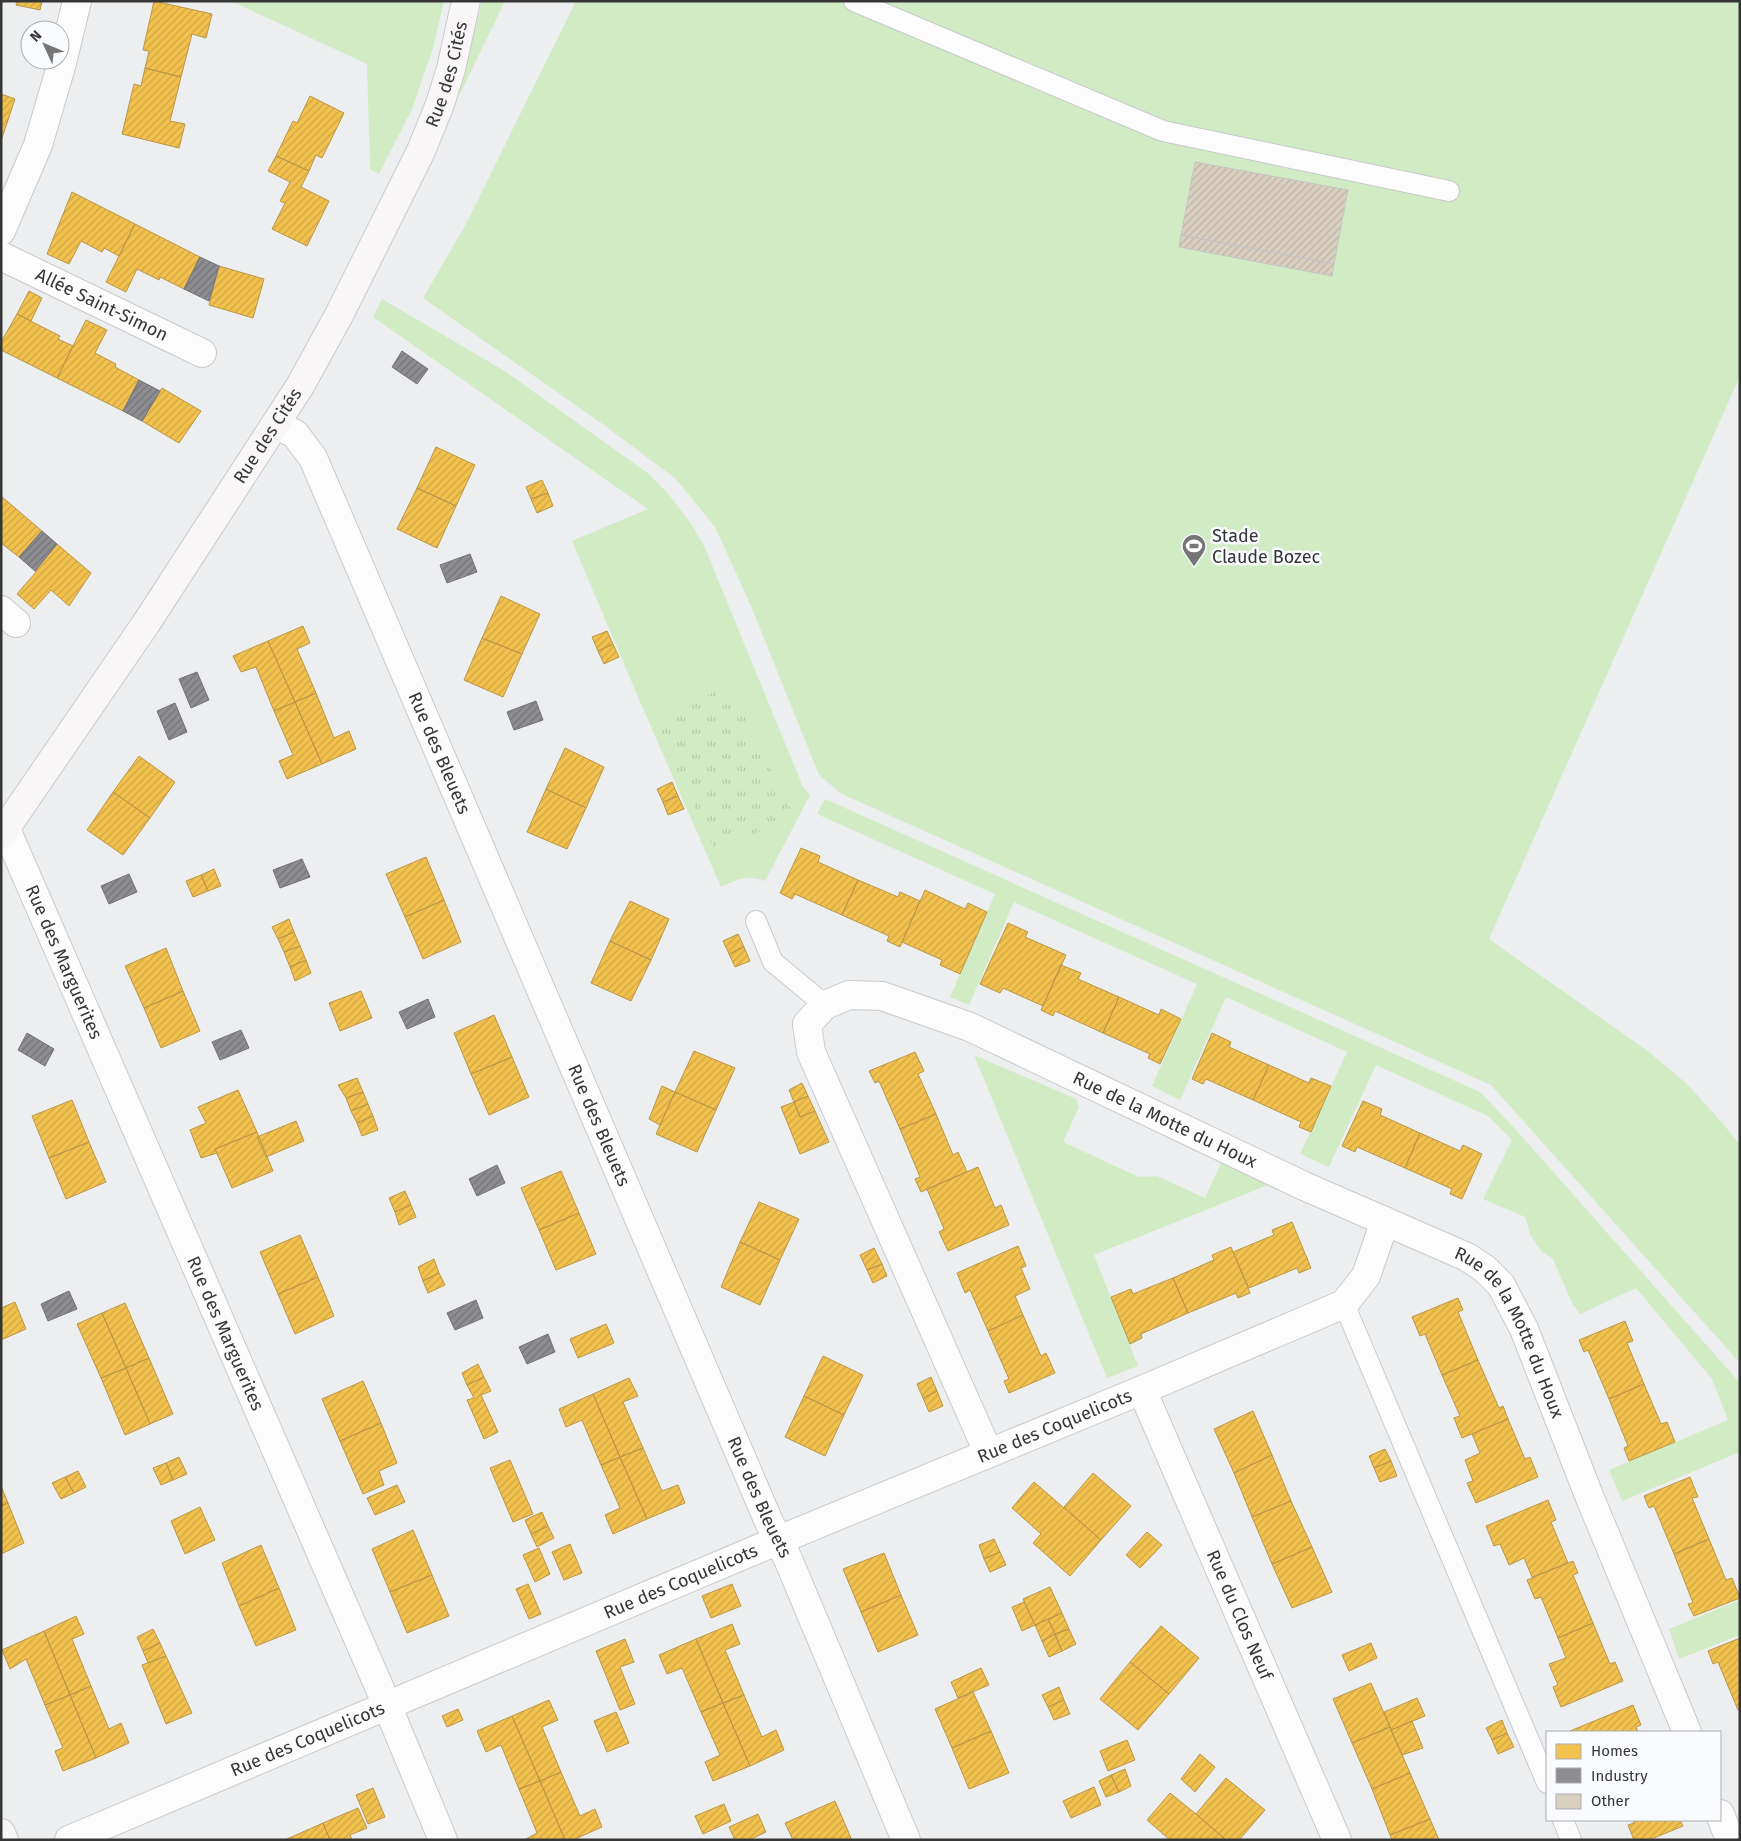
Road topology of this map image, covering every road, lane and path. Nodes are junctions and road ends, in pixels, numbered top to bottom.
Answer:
1 (77, 1) edge
2 (466, 1) edge
3 (854, 1) edge
4 (1449, 191) dead end
5 (4, 217) edge
6 (1, 256) edge
7 (202, 353) dead end
8 (277, 425) junction
9 (3, 832) edge
10 (756, 922) dead end
11 (826, 1005) junction
12 (1385, 1221) junction
13 (1344, 1304) junction
14 (1142, 1390) junction
15 (988, 1452) junction
16 (779, 1540) junction
17 (387, 1705) junction
18 (1687, 1731) edge
19 (1546, 1780) edge
20 (1721, 1817) edge
21 (1563, 1821) edge
22 (1, 1833) edge
23 (4, 1840) edge
24 (70, 1840) edge
25 (443, 1840) edge
26 (906, 1840) edge
27 (1337, 1840) edge
28 (1571, 1840) edge
29 (1730, 1840) edge

1 - 5 street
2 - 8 street, Rue des Cités
3 - 4 lane
6 - 7 street, Allée Saint-Simon
8 - 9 street, Rue des Cités
8 - 16 street, Rue des Bleuets
9 - 17 street, Rue des Marguerites
10 - 11 lane
11 - 12 street, Rue de la Motte du Houx
11 - 15 street, Rue de la Motte du Houx
12 - 13 street, Rue des Coquelicots
12 - 18 street, Rue de la Motte du Houx
13 - 14 street, Rue des Coquelicots
13 - 19 lane
14 - 15 street, Rue des Coquelicots
14 - 27 street, Rue du Clos Neuf
15 - 16 street, Rue des Coquelicots
16 - 17 street, Rue des Coquelicots
16 - 26 street, Rue des Bleuets
17 - 24 street, Rue des Coquelicots
17 - 25 street, Rue des Marguerites
20 - 29 street
21 - 28 lane
22 - 23 street

